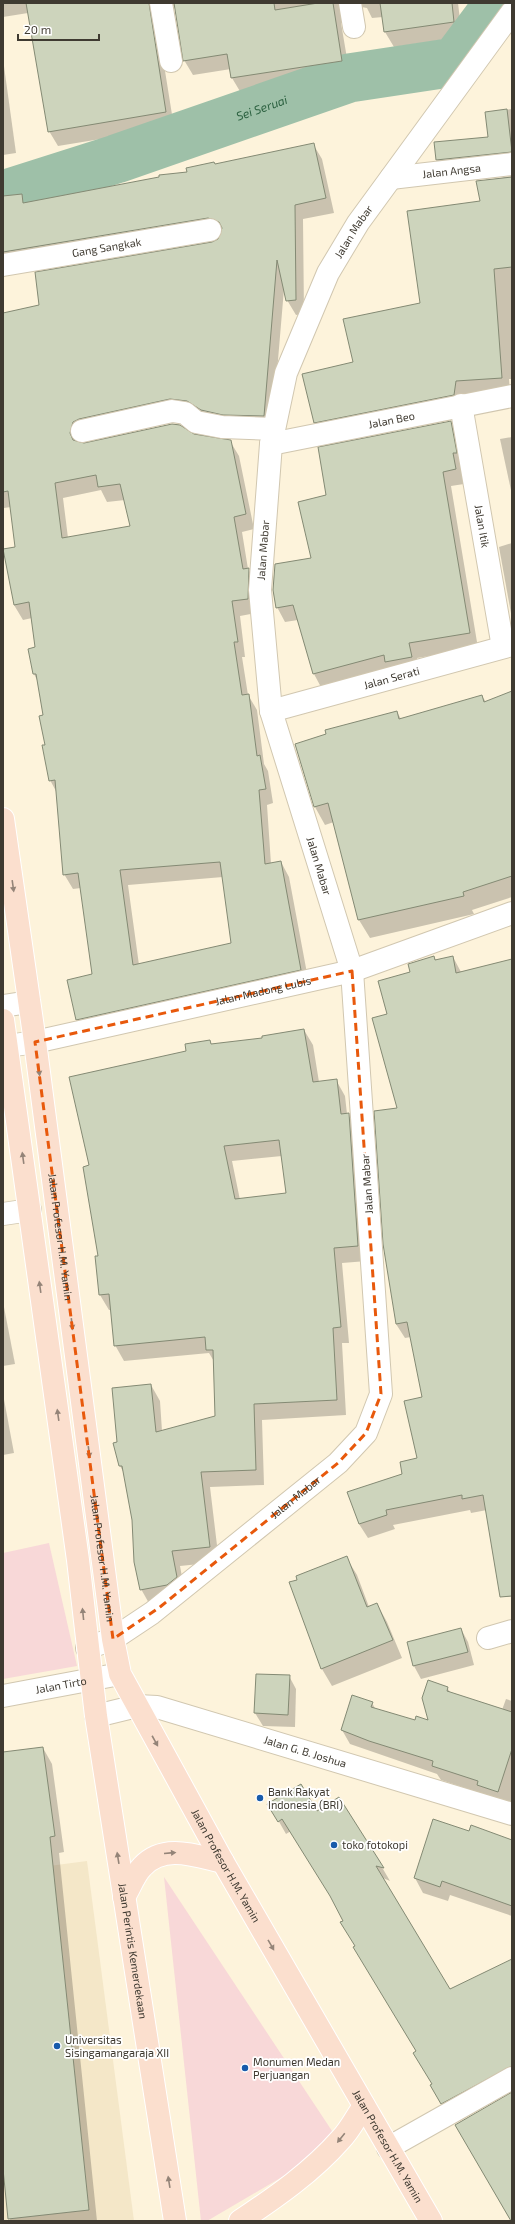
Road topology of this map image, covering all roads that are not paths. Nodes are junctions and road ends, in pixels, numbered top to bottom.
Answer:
1 (161, 3) edge
2 (350, 3) edge
3 (512, 12) edge
4 (354, 27) dead end
5 (171, 61) dead end
6 (512, 164) edge
7 (391, 178) junction
8 (210, 230) dead end
9 (3, 264) edge
10 (512, 396) edge
11 (461, 405) junction
12 (82, 431) dead end
13 (272, 436) junction
14 (507, 646) edge
15 (271, 712) junction
16 (3, 819) edge
17 (512, 913) edge
18 (352, 971) junction
19 (29, 1002) junction
20 (3, 1006) edge
21 (3, 1020) edge
22 (35, 1042) junction
23 (8, 1046) junction
24 (30, 1210) junction
25 (3, 1214) edge
26 (512, 1631) edge
27 (488, 1638) dead end
28 (113, 1639) junction
29 (87, 1648) junction
30 (120, 1674) junction
31 (92, 1680) junction
32 (3, 1696) edge
33 (137, 1706) junction
34 (96, 1716) junction
35 (512, 1814) edge
36 (223, 1862) junction
37 (124, 1897) junction
38 (512, 2078) edge
39 (364, 2106) junction
40 (388, 2148) junction
41 (175, 2221) edge
42 (240, 2221) edge
43 (431, 2221) edge

1 - 5 street
2 - 4 street
3 - 7 street, Jalan Mabar
6 - 7 street, Jalan Angsa
7 - 13 street, Jalan Mabar
8 - 9 street, Gang Sangkak
10 - 11 street, Jalan Beo
11 - 13 street, Jalan Beo
11 - 14 street, Jalan Itik
12 - 13 street, Jalan Beo
13 - 15 street, Jalan Mabar
14 - 15 street, Jalan Serati
15 - 18 street, Jalan Mabar
16 -> 19 main road, Jalan Profesor H.M. Yamin
17 - 18 street, Jalan Madong Lubis
18 - 22 street, Jalan Madong Lubis
18 - 28 street, Jalan Mabar
19 - 20 street
19 - 22 main road, Jalan Profesor H.M. Yamin
21 - 23 main road
22 - 23 street, Jalan Madong Lubis
22 -> 28 main road, Jalan Profesor H.M. Yamin
24 -> 23 main road
24 - 25 street
29 -> 24 main road
26 - 27 street
28 - 29 street, Jalan Mabar
28 - 30 main road, Jalan Profesor H.M. Yamin
29 - 31 main road
30 - 31 street, Jalan Tirto
30 - 33 main road, Jalan Profesor H.M. Yamin
31 - 32 street, Jalan Tirto
31 - 34 main road, Jalan Perintis Kemerdekaan
33 - 34 street, Jalan G. B. Joshua
33 - 35 street, Jalan G. B. Joshua
33 -> 36 main road, Jalan Profesor H.M. Yamin
37 -> 34 main road, Jalan Perintis Kemerdekaan
37 -> 36 main road
36 -> 39 main road, Jalan Profesor H.M. Yamin
41 -> 37 main road, Jalan Perintis Kemerdekaan
38 - 40 street
39 - 40 main road, Jalan Profesor H.M. Yamin
39 -> 42 main road
40 - 43 main road, Jalan Profesor H.M. Yamin

